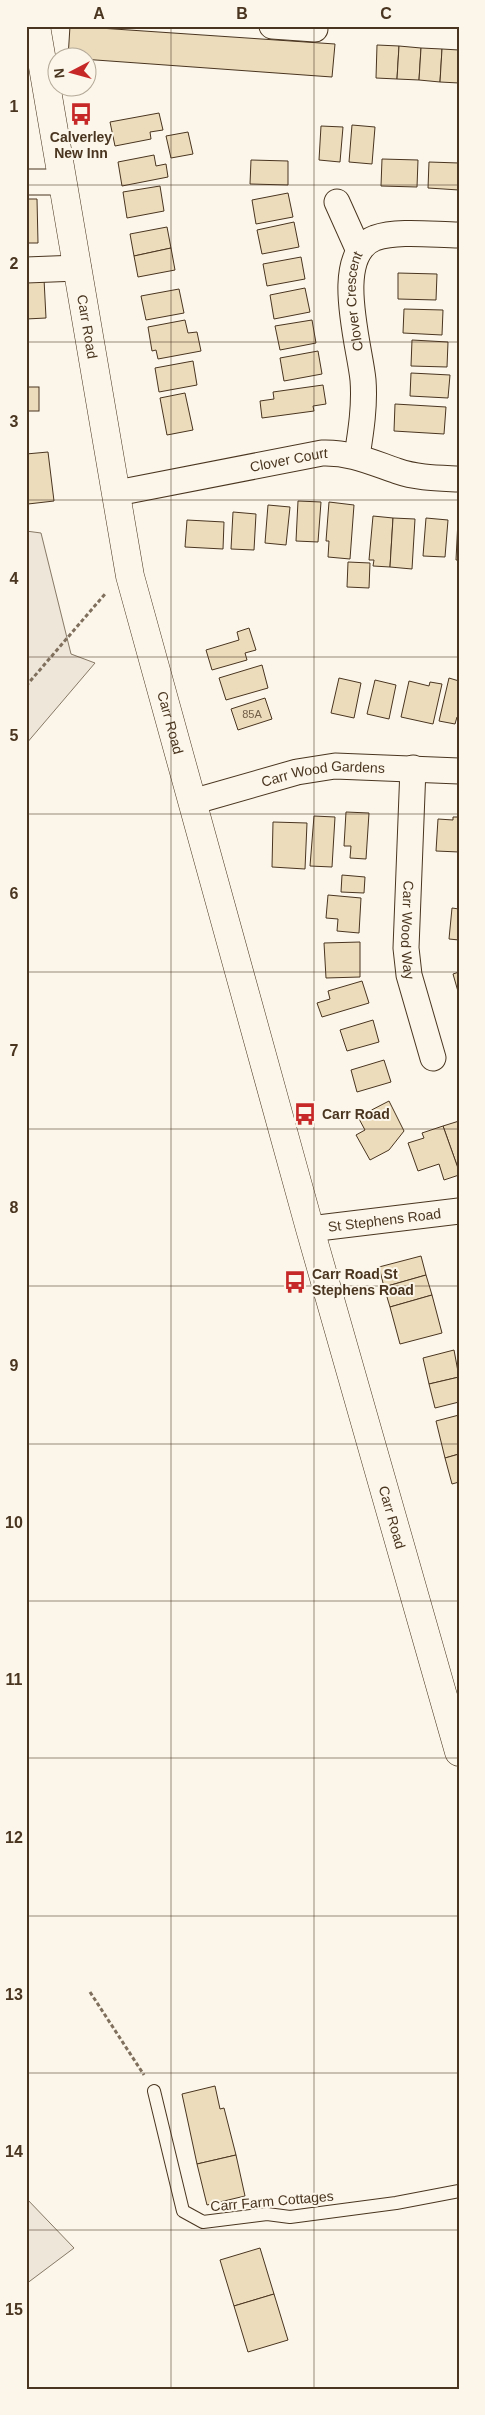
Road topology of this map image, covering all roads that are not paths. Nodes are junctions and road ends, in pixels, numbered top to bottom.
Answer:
1 (36, 26) edge
2 (272, 26) edge
3 (315, 29) dead end
4 (26, 182) edge
5 (61, 182) junction
6 (337, 202) dead end
7 (459, 235) edge
8 (359, 251) junction
9 (78, 268) junction
10 (26, 270) edge
11 (357, 456) junction
12 (459, 479) edge
13 (117, 493) junction
14 (413, 768) junction
15 (459, 771) edge
16 (192, 802) junction
17 (433, 1058) dead end
18 (459, 1211) edge
19 (310, 1229) junction
20 (459, 1752) edge
21 (154, 2091) dead end
22 (459, 2191) edge

1 - 5 main road, Carr Road
2 - 3 street
4 - 5 street
5 - 9 main road, Carr Road
6 - 8 street
7 - 8 street, Clover Crescent
8 - 11 street, Clover Crescent
9 - 10 street
9 - 13 main road, Carr Road
11 - 12 street, Clover Court
11 - 13 street, Clover Court
13 - 16 main road, Carr Road
14 - 15 street, Carr Wood Gardens
14 - 16 street, Carr Wood Gardens
14 - 17 street, Carr Wood Way
16 - 19 main road, Carr Road
18 - 19 street, St Stephens Road
19 - 20 main road, Carr Road
21 - 22 lane, Carr Farm Cottages

